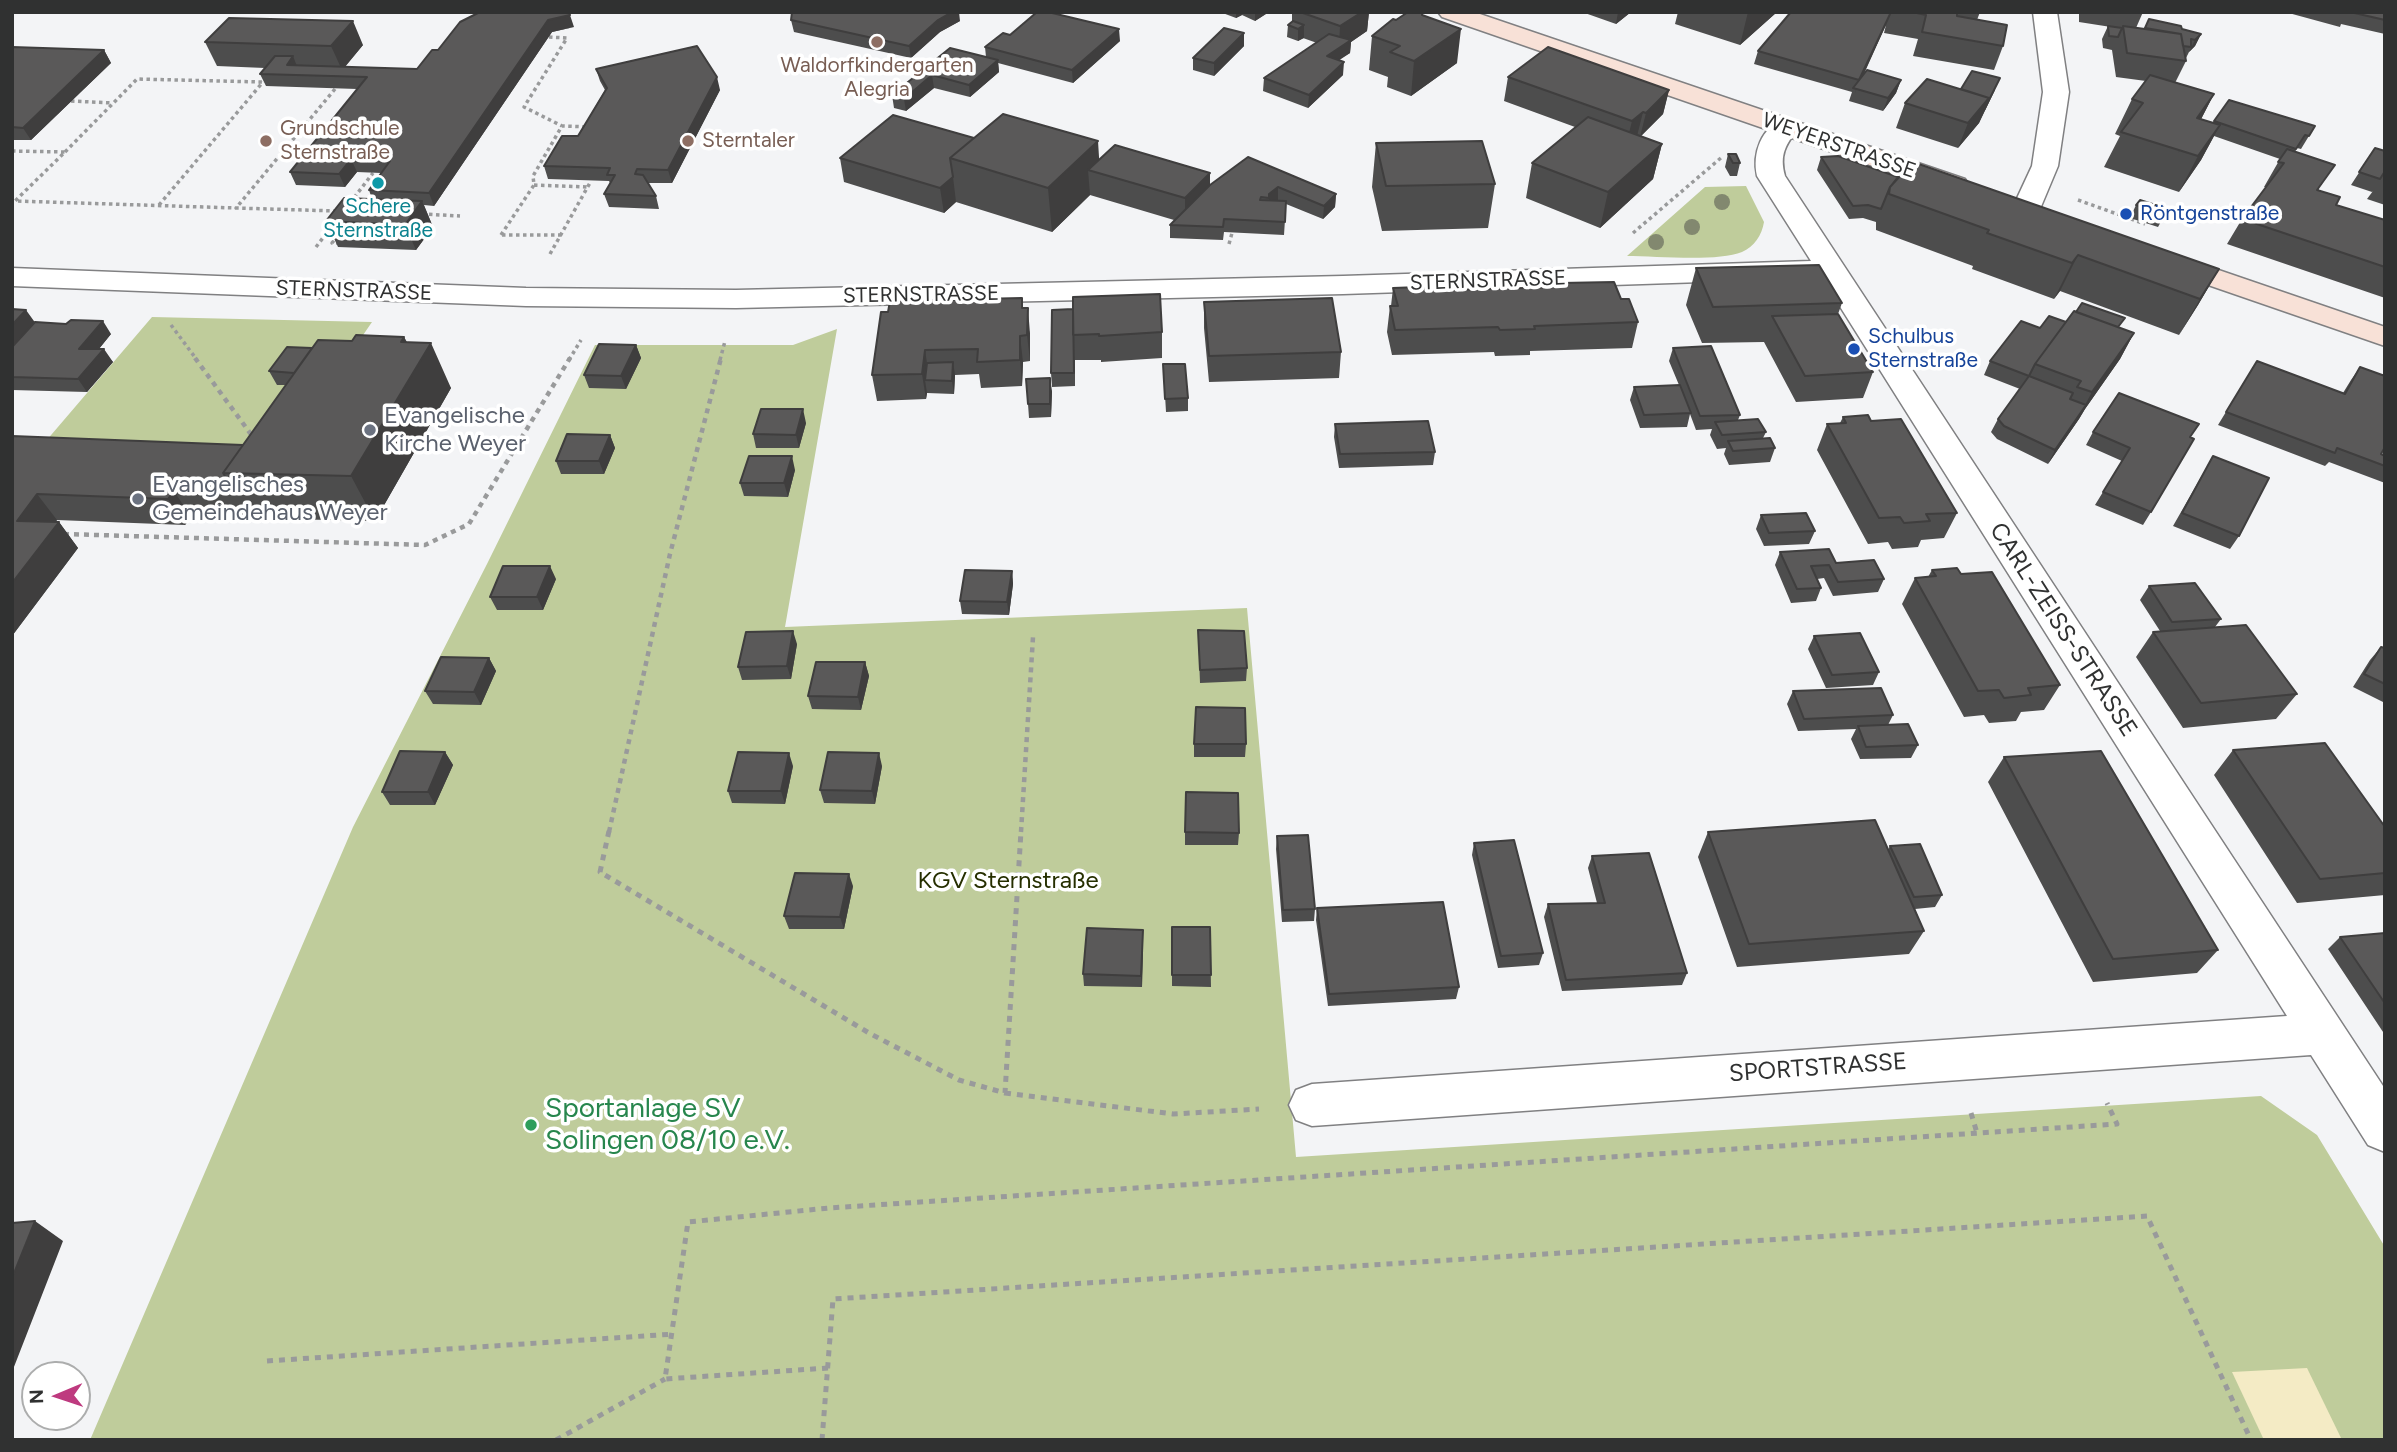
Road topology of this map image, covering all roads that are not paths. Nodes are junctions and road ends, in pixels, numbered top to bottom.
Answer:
1 (1450, 12) edge
2 (2045, 12) edge
3 (1785, 128) junction
4 (1974, 192) edge
5 (2026, 209) edge
6 (2136, 251) edge
7 (1830, 270) junction
8 (12, 277) edge
9 (2385, 337) edge
10 (2324, 1034) junction
11 (1312, 1105) road end
12 (2385, 1130) edge

1 - 3 main road, WEYERSTRASSE
2 - 5 street
3 - 4 main road, WEYERSTRASSE
3 - 7 street, CARL-ZEISS-STRASSE
6 - 9 main road
7 - 8 street, STERNSTRASSE
7 - 10 street, CARL-ZEISS-STRASSE
10 - 11 street, SPORTSTRASSE
10 - 12 street, CARL-ZEISS-STRASSE

